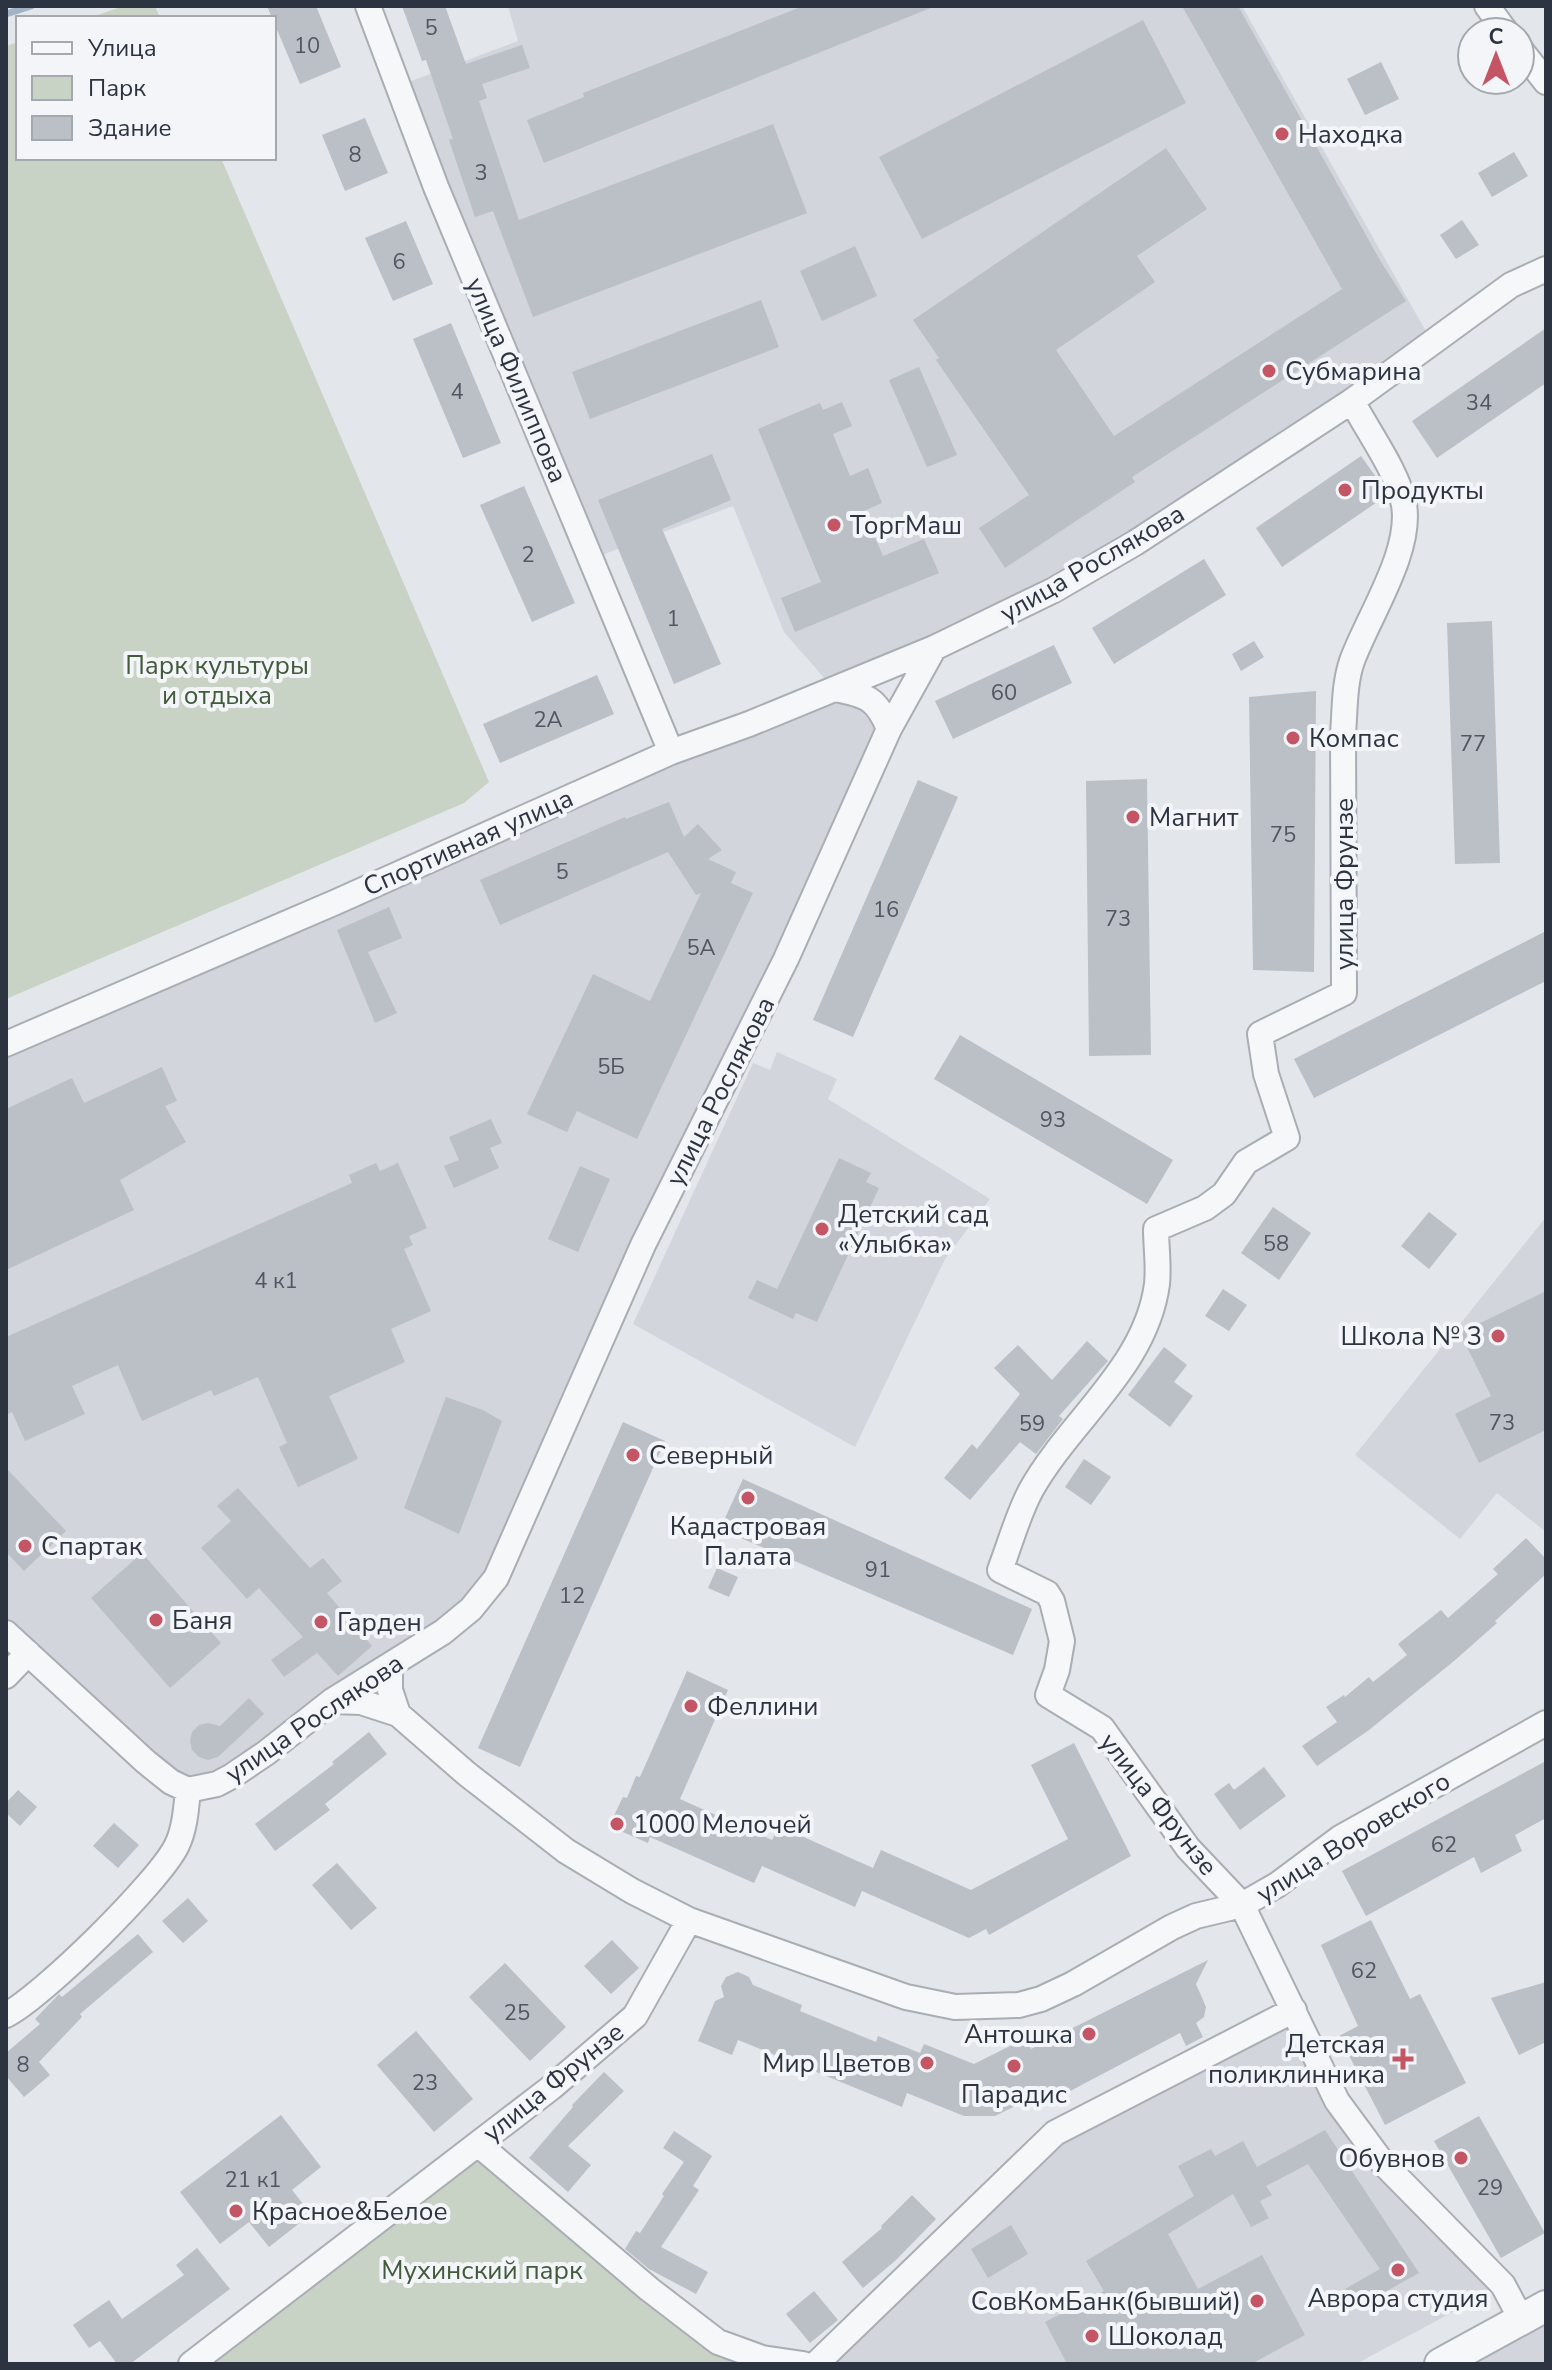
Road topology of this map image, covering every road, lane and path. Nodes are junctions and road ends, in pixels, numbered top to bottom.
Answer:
1 (368, 6) edge
2 (1546, 269) edge
3 (1352, 401) junction
4 (934, 648) junction
5 (835, 689) junction
6 (889, 729) junction
7 (671, 752) junction
8 (6, 1044) edge
9 (6, 1633) edge
10 (28, 1653) junction
11 (390, 1665) junction
12 (6, 1676) edge
13 (332, 1701) junction
14 (398, 1714) junction
15 (1546, 1723) edge
16 (188, 1790) junction
17 (1242, 1905) junction
18 (689, 1920) junction
19 (1294, 2010) junction
20 (6, 2015) edge
21 (478, 2144) junction
22 (1534, 2312) edge
23 (191, 2364) edge
24 (803, 2364) edge
25 (816, 2364) edge
26 (1440, 2364) edge

1 - 7 street, улица Филиппова
2 - 3 street, улица Рослякова
3 - 4 street, улица Рослякова
3 - 17 street, улица Фрунзе
4 - 5 street, Спортивная улица
4 - 6 street, улица Рослякова
5 - 6 street
5 - 7 street, Спортивная улица
6 - 11 street, улица Рослякова
7 - 8 street, Спортивная улица
9 - 10 street
10 - 12 street
10 - 16 street
11 - 13 street, улица Рослякова
11 - 14 street
13 - 14 street
13 - 16 street, улица Рослякова
14 - 18 street
15 - 17 street, улица Воровского
16 - 20 street
17 - 18 street, улица Фрунзе
17 - 19 street, улица Воровского
18 - 21 street, улица Фрунзе
19 - 22 street, улица Воровского
19 - 25 street
21 - 23 street, улица Фрунзе
21 - 24 street
22 - 26 street

